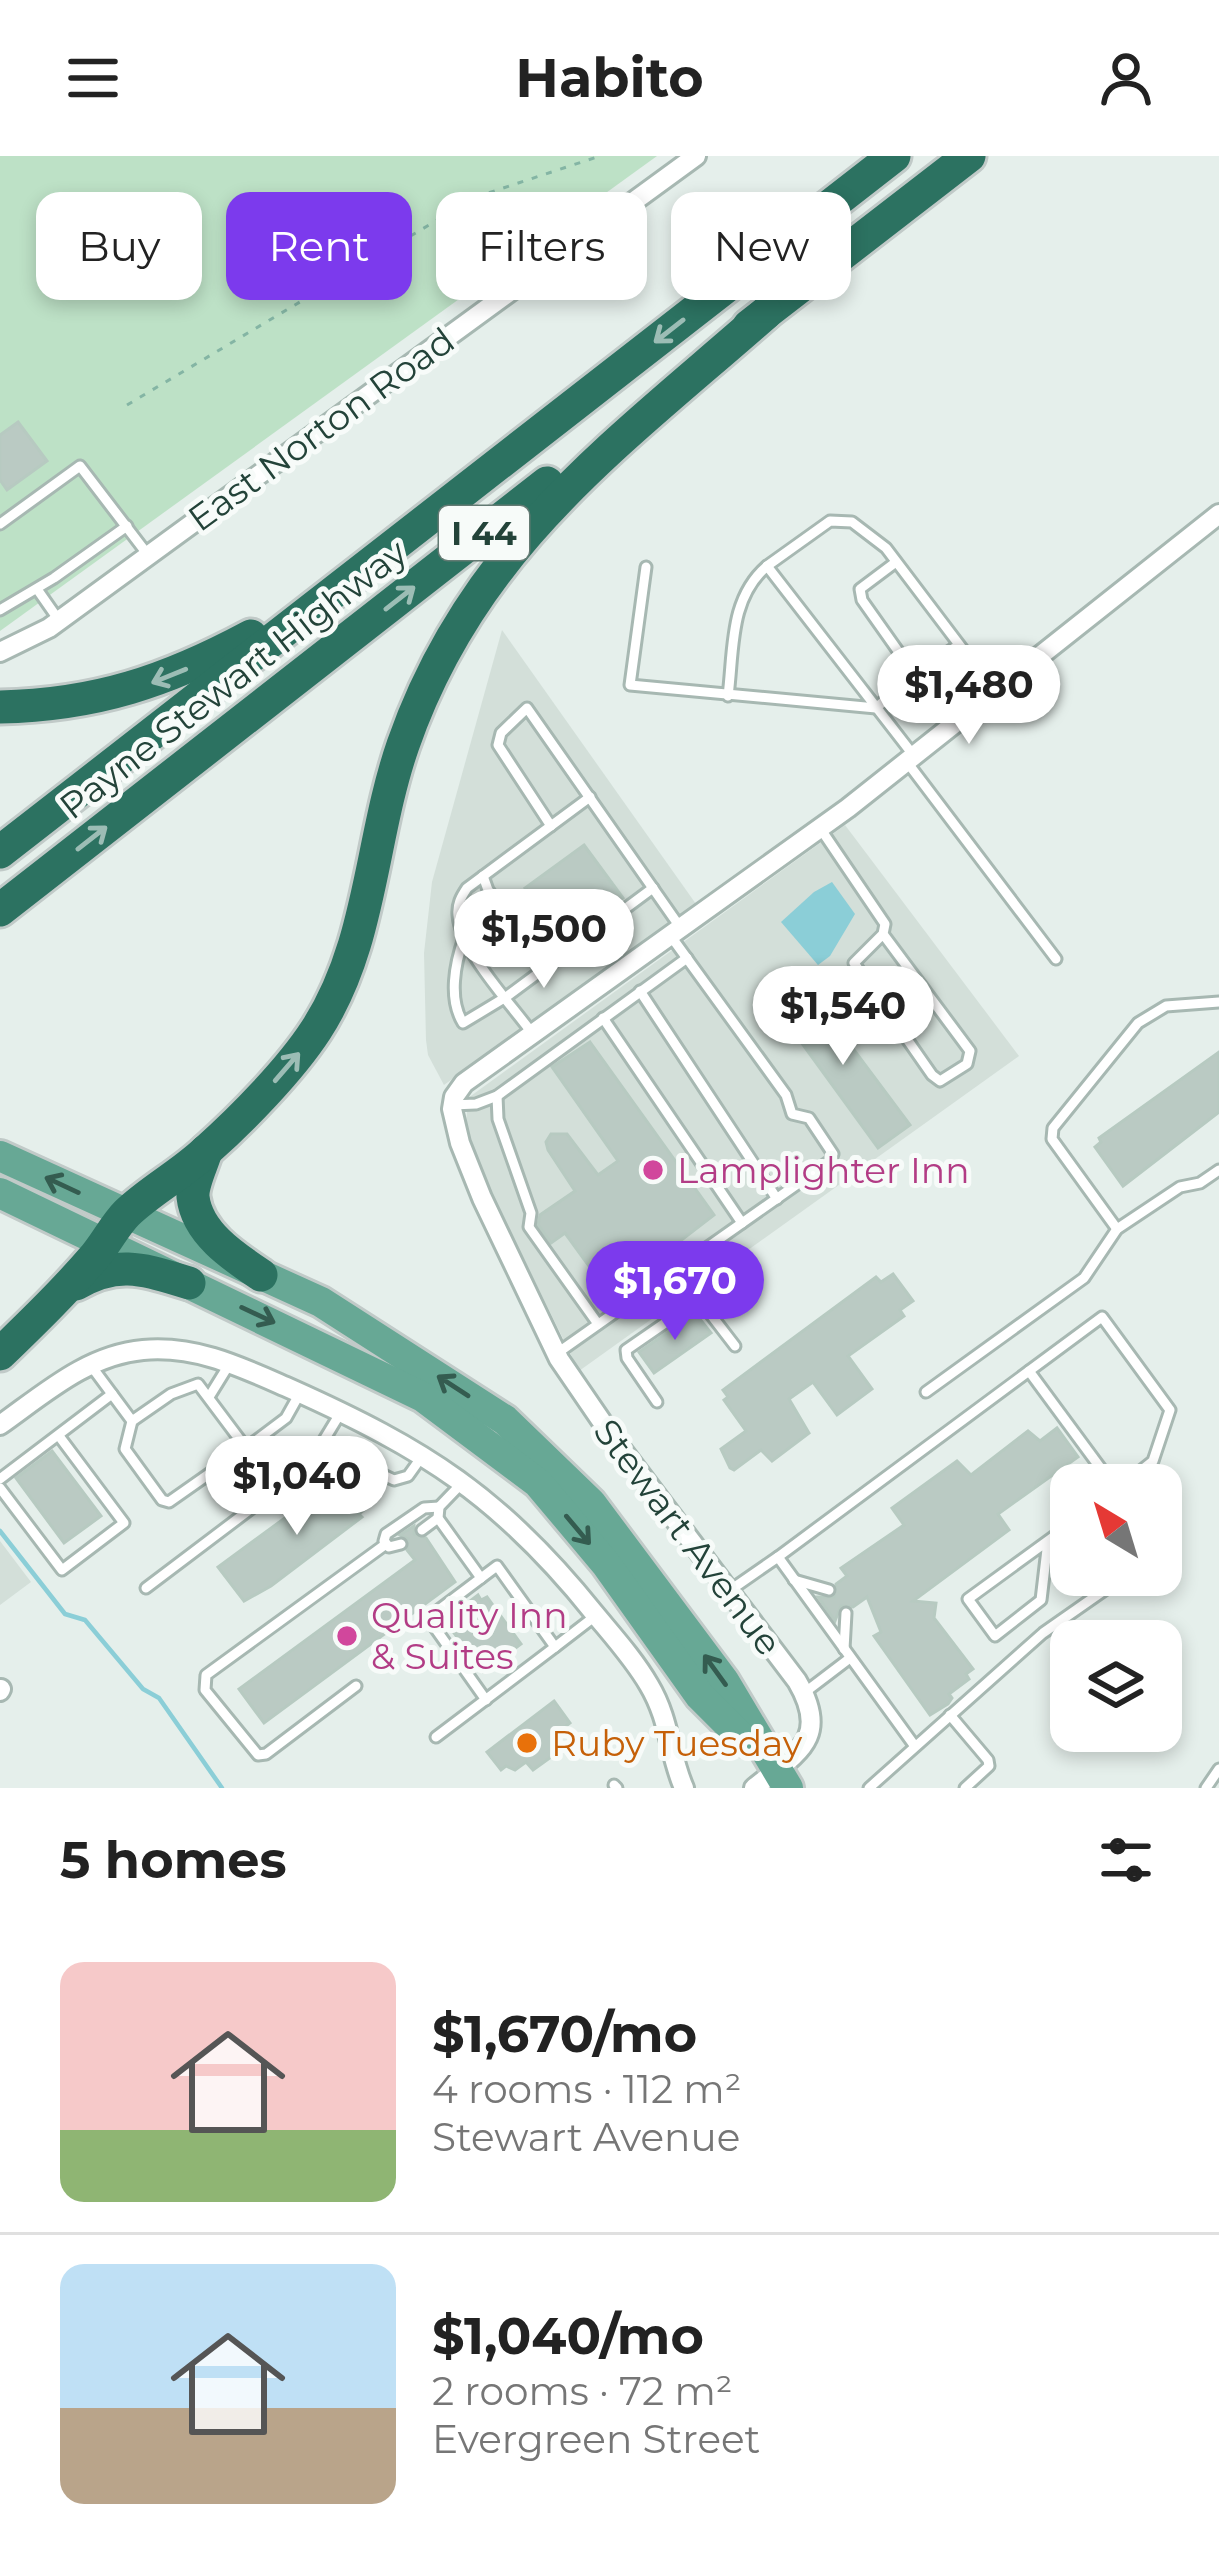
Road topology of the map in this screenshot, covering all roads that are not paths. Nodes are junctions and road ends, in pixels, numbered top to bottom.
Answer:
1 (696, 156) edge
2 (894, 156) edge
3 (969, 156) edge
4 (766, 313) junction
5 (446, 504) junction
6 (1219, 514) edge
7 (0, 524) edge
8 (127, 526) junction
9 (148, 555) junction
10 (896, 562) junction
11 (767, 566) junction
12 (646, 567) dead end
13 (37, 589) junction
14 (0, 610) edge
15 (60, 620) junction
16 (959, 645) junction
17 (0, 652) edge
18 (920, 669) junction
19 (995, 692) junction
20 (728, 696) junction
21 (0, 707) edge
22 (876, 708) junction
23 (910, 759) junction
24 (590, 797) junction
25 (550, 826) junction
26 (820, 828) junction
27 (0, 852) edge
28 (483, 876) junction
29 (653, 888) junction
30 (0, 910) edge
31 (675, 931) junction
32 (883, 934) junction
33 (464, 938) junction
34 (687, 958) junction
35 (1056, 959) dead end
36 (545, 968) junction
37 (640, 992) junction
38 (506, 997) junction
39 (1219, 1001) edge
40 (602, 1018) junction
41 (532, 1033) junction
42 (497, 1096) junction
43 (453, 1101) junction
44 (206, 1151) junction
45 (0, 1156) edge
46 (1219, 1171) edge
47 (0, 1193) edge
48 (777, 1198) junction
49 (742, 1223) junction
50 (1117, 1228) junction
51 (115, 1229) junction
52 (261, 1275) junction
53 (189, 1283) junction
54 (60, 1295) junction
55 (598, 1324) junction
56 (735, 1346) dead end
57 (0, 1354) edge
58 (556, 1354) junction
59 (230, 1363) junction
60 (90, 1365) junction
61 (1029, 1371) junction
62 (926, 1392) dead end
63 (300, 1393) junction
64 (112, 1394) junction
65 (209, 1397) junction
66 (657, 1402) dead end
67 (341, 1412) junction
68 (132, 1421) junction
69 (0, 1425) edge
70 (58, 1436) junction
71 (326, 1445) junction
72 (247, 1448) junction
73 (423, 1455) junction
74 (1098, 1464) edge
75 (1149, 1464) edge
76 (463, 1482) junction
77 (0, 1484) edge
78 (438, 1512) junction
79 (422, 1530) dead end
80 (1048, 1541) joint
81 (386, 1544) junction
82 (401, 1544) dead end
83 (778, 1557) junction
84 (481, 1578) junction
85 (794, 1580) junction
86 (146, 1588) dead end
87 (829, 1589) dead end
88 (729, 1592) junction
89 (1096, 1596) edge
90 (846, 1613) dead end
91 (596, 1615) junction
92 (555, 1646) junction
93 (847, 1653) junction
94 (356, 1686) dead end
95 (803, 1693) junction
96 (485, 1700) junction
97 (950, 1714) junction
98 (436, 1737) dead end
99 (914, 1745) junction
100 (1219, 1769) edge
101 (772, 1782) edge
102 (883, 1783) edge
103 (684, 1788) edge
104 (869, 1788) edge
105 (965, 1788) edge
106 (1206, 1788) edge

1 - 9 street, East Norton Road
2 -> 5 highway, Payne Stewart Highway / I 44
3 - 4 highway, Payne Stewart Highway / I 44
30 -> 4 highway, Payne Stewart Highway / I 44
44 -> 4 highway
5 -> 21 highway
5 - 27 highway, Payne Stewart Highway / I 44
6 - 19 street
7 - 8 lane
8 - 9 lane
8 - 13 lane
9 - 15 street, East Norton Road
10 - 11 lane
10 - 16 lane
10 - 18 lane
11 - 20 lane
11 - 22 lane
12 - 20 lane
13 - 14 lane
13 - 15 lane
15 - 17 street, East Norton Road
16 - 18 lane
16 - 19 lane
18 - 22 lane
19 - 23 street
20 - 22 lane
22 - 23 lane
23 - 26 street
23 - 35 lane
24 - 25 lane
24 - 25 lane
24 - 29 lane
25 - 28 lane
26 - 31 street
26 - 32 lane
28 - 33 lane
28 - 36 lane
29 - 31 lane
29 - 36 lane
31 - 34 lane
31 - 41 street
32 - 32 lane
33 - 38 lane
33 - 38 lane
34 - 37 lane
34 - 48 lane
36 - 38 lane
37 - 40 lane
37 - 48 lane
38 - 41 lane
39 - 50 lane
40 - 42 lane
40 - 49 lane
41 - 43 street
42 - 43 lane
42 - 55 lane
43 - 58 street, Stewart Avenue
44 - 51 highway
44 - 52 highway
51 -> 45 main road
46 - 50 lane
47 - 51 main road
48 - 49 lane
49 - 55 lane
50 - 62 lane
51 - 52 main road
51 - 53 main road
51 - 54 highway
101 -> 52 main road
53 - 54 highway
53 -> 101 main road
54 - 57 highway
55 - 58 lane
56 - 66 lane
58 - 88 street, Stewart Avenue
59 - 60 street
59 - 63 street
59 - 65 lane
60 - 64 lane
60 - 69 street
61 - 74 lane
61 - 75 lane
61 - 83 lane
63 - 67 street
63 - 72 lane
64 - 68 lane
64 - 70 lane
65 - 68 lane
65 - 72 lane
67 - 71 lane
67 - 73 street
68 - 72 lane
70 - 77 lane
70 - 77 lane
71 - 73 lane
71 - 86 lane
73 - 76 street
76 - 78 lane
76 - 91 street
78 - 79 lane
78 - 81 lane
78 - 84 lane
80 - 80 lane
81 - 82 lane
81 - 94 lane
83 - 85 lane
83 - 88 lane
84 - 92 lane
84 - 96 lane
85 - 87 lane
85 - 93 lane
88 - 95 street, Stewart Avenue
89 - 97 lane
90 - 93 lane
91 - 92 lane
91 - 103 street
92 - 96 lane
93 - 95 lane
93 - 99 lane
95 - 101 street, Stewart Avenue
96 - 98 lane
97 - 99 lane
97 - 105 lane
99 - 102 lane
100 - 106 lane
102 - 104 lane

